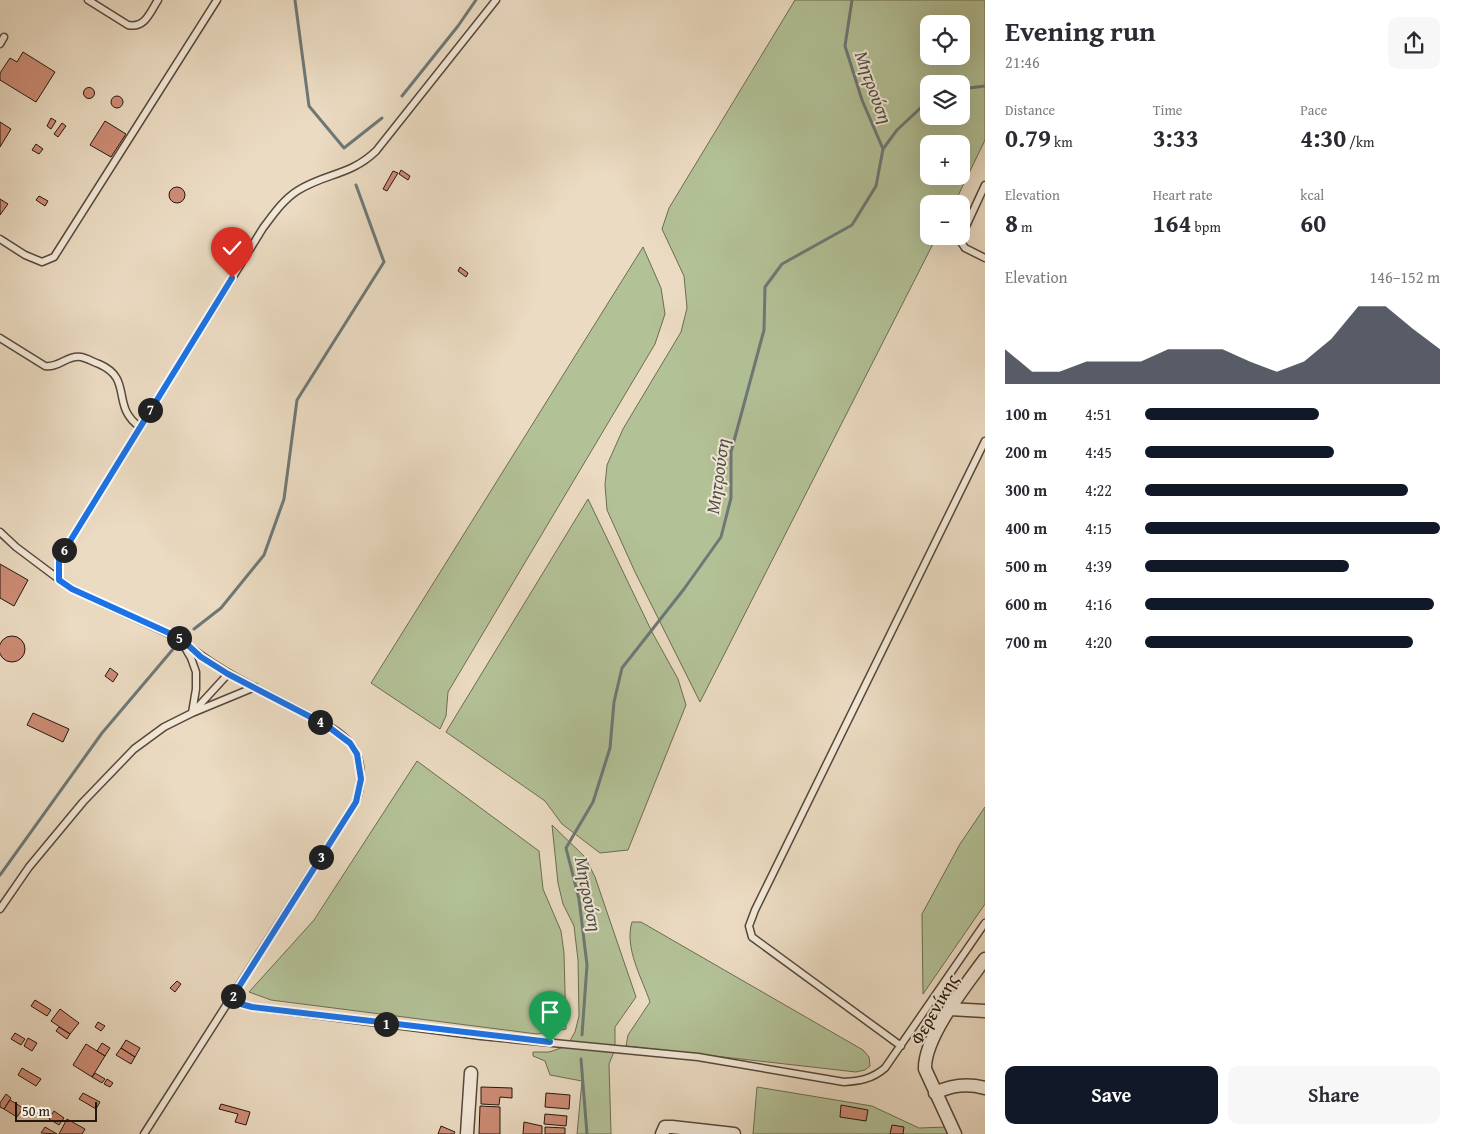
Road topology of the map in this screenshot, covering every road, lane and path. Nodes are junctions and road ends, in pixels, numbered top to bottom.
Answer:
1 (88, 0) edge
2 (158, 0) edge
3 (217, 0) edge
4 (496, 0) edge
5 (4, 37) dead end
6 (0, 44) edge
7 (985, 185) edge
8 (0, 239) edge
9 (985, 258) edge
10 (0, 338) edge
11 (140, 427) junction
12 (985, 441) edge
13 (0, 532) edge
14 (59, 580) junction
15 (180, 638) junction
16 (228, 674) junction
17 (255, 686) junction
18 (192, 713) junction
19 (0, 908) edge
20 (985, 923) edge
21 (985, 959) edge
22 (230, 1001) junction
23 (950, 1009) junction
24 (985, 1011) edge
25 (901, 1046) junction
26 (471, 1072) dead end
27 (985, 1088) edge
28 (936, 1093) junction
29 (144, 1134) edge
30 (467, 1134) edge
31 (662, 1134) edge
32 (734, 1134) edge
33 (955, 1134) edge

1 - 2 lane
3 - 8 lane
4 - 11 lane
5 - 6 lane
7 - 9 lane
10 - 11 lane
11 - 14 lane
12 - 25 lane
13 - 14 lane
14 - 15 lane
15 - 16 lane
15 - 18 lane
16 - 17 lane
16 - 18 lane
17 - 18 lane
17 - 22 lane
18 - 19 lane
20 - 25 lane
21 - 23 street, Φερενίκης
22 - 25 lane
22 - 29 lane
23 - 24 street
23 - 28 street, Φερενίκης
26 - 30 street
27 - 28 street
28 - 33 street, Φερενίκης
31 - 32 street

